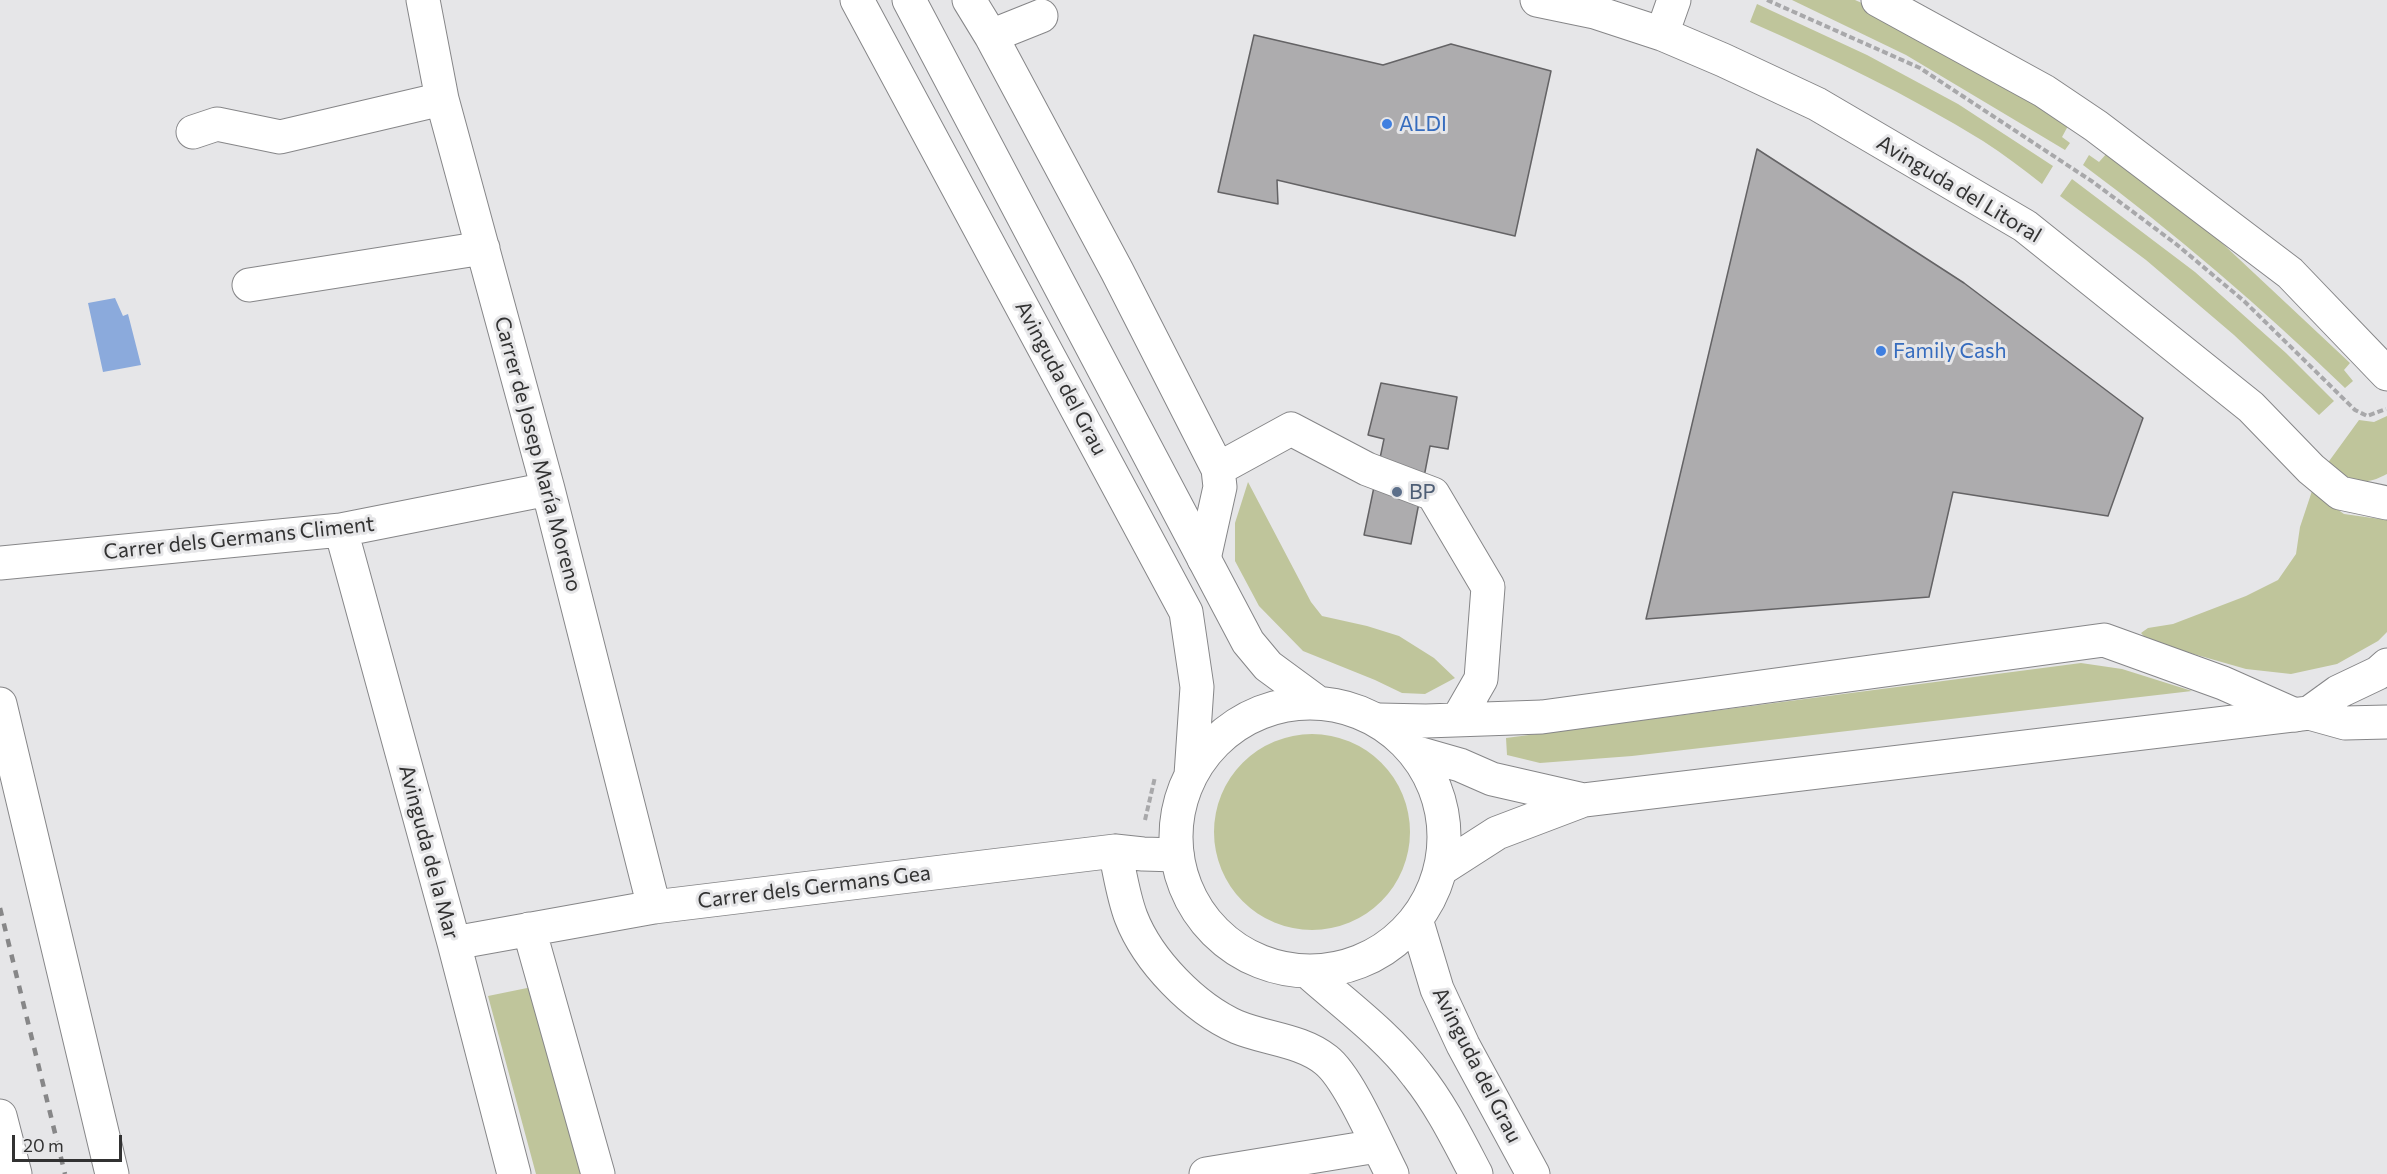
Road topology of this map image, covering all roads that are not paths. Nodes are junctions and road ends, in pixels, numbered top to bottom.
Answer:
1 (423, 0) edge
2 (857, 0) edge
3 (909, 0) edge
4 (969, 0) edge
5 (1537, 0) edge
6 (1674, 0) edge
7 (1878, 0) edge
8 (1041, 15) dead end
9 (1662, 34) junction
10 (991, 36) junction
11 (442, 99) junction
12 (193, 132) dead end
13 (483, 248) junction
14 (249, 285) dead end
15 (2387, 374) edge
16 (1218, 469) junction
17 (548, 489) junction
18 (2380, 498) edge
19 (341, 530) junction
20 (1204, 559) junction
21 (0, 563) edge
22 (2387, 665) edge
23 (1317, 702) junction
24 (0, 704) edge
25 (2302, 714) junction
26 (1458, 719) junction
27 (1379, 720) junction
28 (2387, 722) edge
29 (1418, 753) junction
30 (1191, 775) junction
31 (1584, 800) junction
32 (1129, 852) junction
33 (1177, 855) junction
34 (1440, 869) junction
35 (654, 907) junction
36 (1416, 919) junction
37 (529, 929) junction
38 (454, 943) junction
39 (1307, 971) junction
40 (0, 1116) edge
41 (1384, 1160) edge
42 (15, 1174) edge
43 (112, 1174) edge
44 (513, 1174) edge
45 (598, 1174) edge
46 (1206, 1174) edge
47 (1476, 1174) edge
48 (1533, 1174) edge

1 - 11 street, Carrer de Josep María Moreno
2 - 30 street, Avinguda del Grau
3 - 20 street, Avinguda del Grau
4 - 10 street
5 - 9 street, Avinguda del Litoral
6 - 9 street
7 - 15 street
8 - 10 street
9 - 18 street, Avinguda del Litoral
10 - 16 street
11 - 12 street
11 - 13 street, Carrer de Josep María Moreno
13 - 14 street
13 - 17 street, Carrer de Josep María Moreno
16 - 20 street
16 - 26 street
17 - 19 street, Carrer dels Germans Climent
17 - 35 street, Carrer de Josep María Moreno
19 - 21 street, Carrer dels Germans Climent
19 - 38 street, Avinguda de la Mar
20 - 23 street, Avinguda del Grau
22 - 25 street
23 - 27 street
23 - 30 street
24 - 43 street
25 - 26 street
25 - 28 street
25 - 31 street
26 - 27 street
27 - 29 street
29 - 31 street
29 - 34 street
30 - 33 street
31 - 34 street
32 - 33 street, Carrer dels Germans Gea
32 - 35 street, Carrer dels Germans Gea
32 - 41 street
33 - 39 street
34 - 36 street
35 - 37 street, Carrer dels Germans Gea
36 - 39 street
36 - 48 street, Avinguda del Grau
37 - 38 street, Carrer dels Germans Gea
37 - 45 street
38 - 44 street, Avinguda de la Mar
39 - 47 street
40 - 42 street
41 - 46 street

